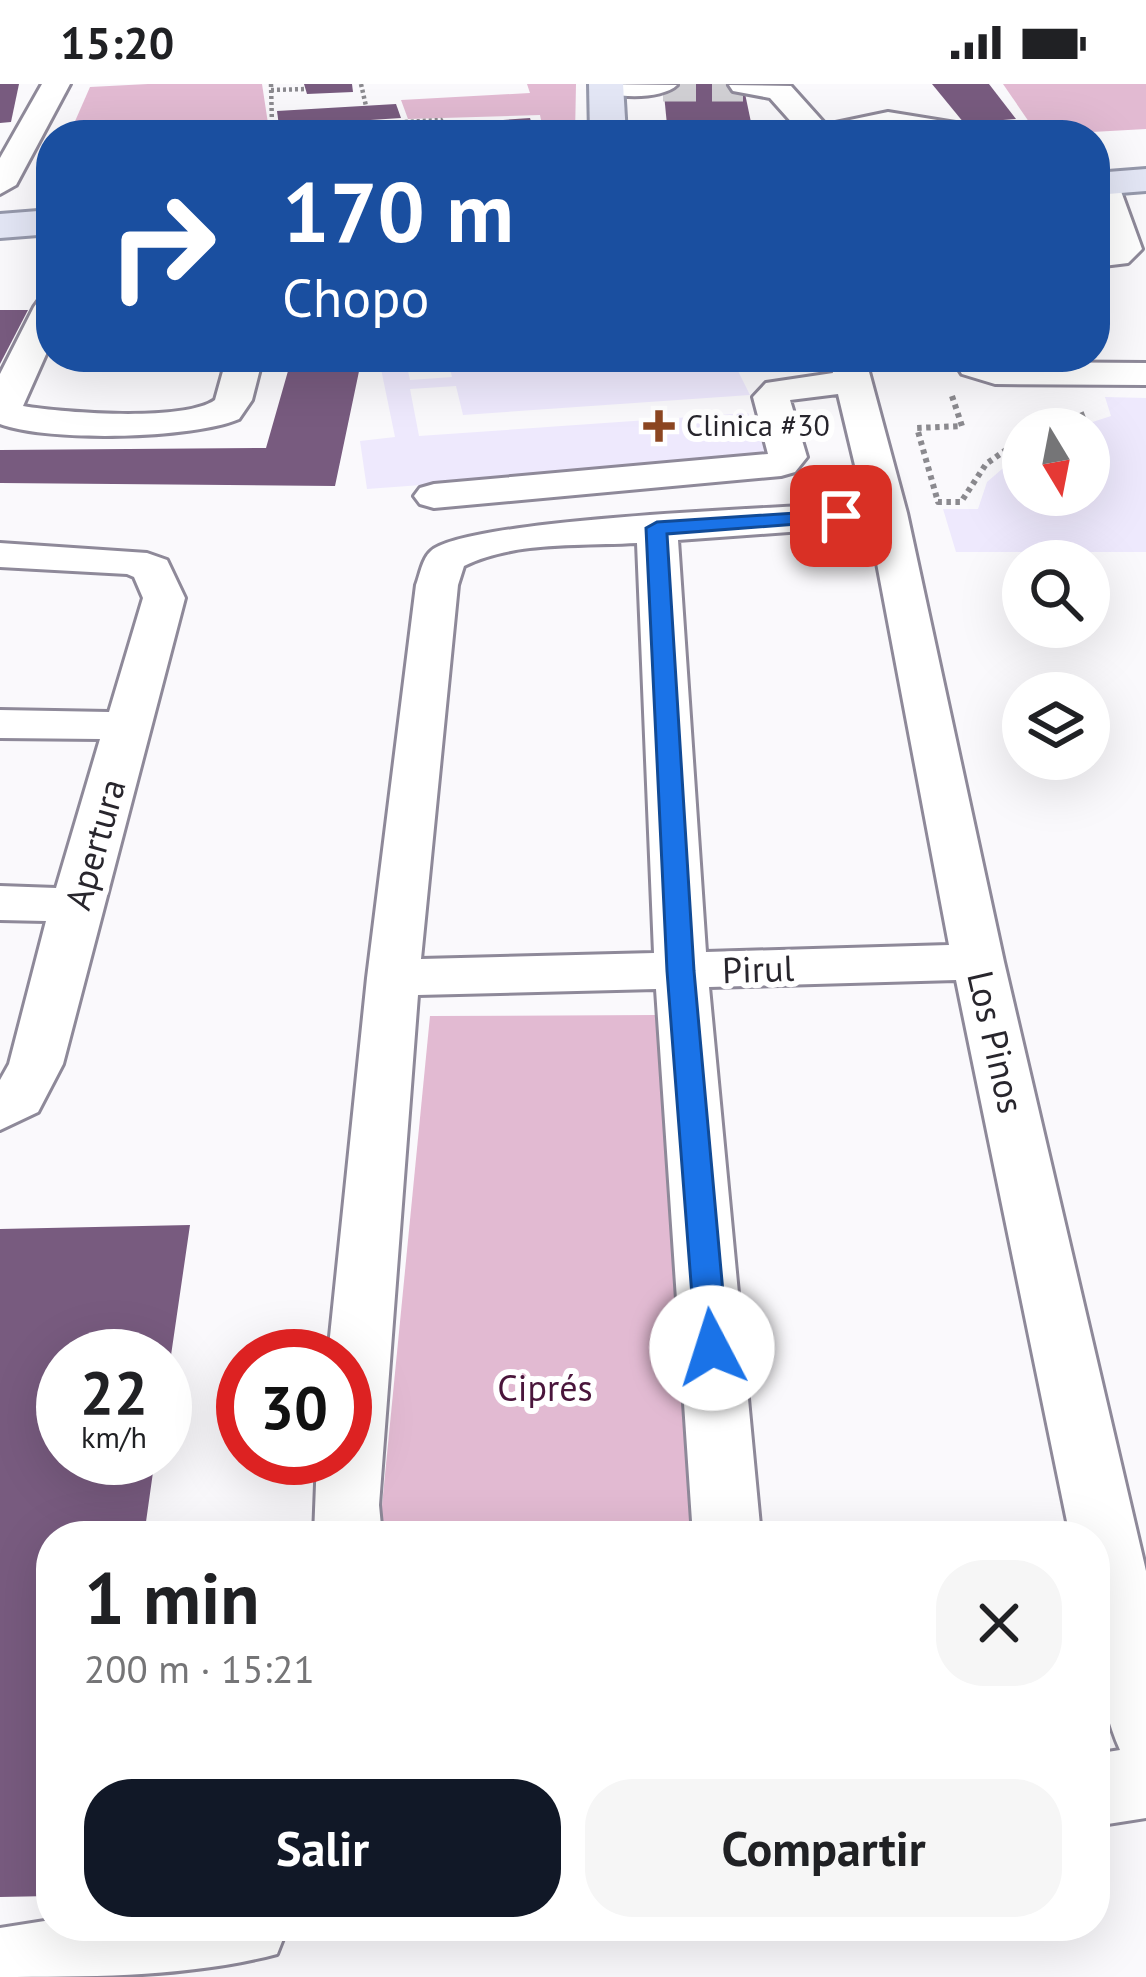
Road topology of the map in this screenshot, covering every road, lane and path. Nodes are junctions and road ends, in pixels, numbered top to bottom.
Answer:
1 (56, 84) edge
2 (361, 84) edge
3 (606, 84) edge
4 (663, 85) edge
5 (743, 85) edge
6 (271, 87) edge
7 (306, 89) dead end
8 (366, 106) dead end
9 (36, 120) edge
10 (36, 120) edge
11 (272, 120) edge
12 (607, 120) edge
13 (809, 120) edge
14 (1146, 150) edge
15 (1110, 168) edge
16 (1110, 176) edge
17 (1146, 180) edge
18 (0, 185) edge
19 (1110, 208) edge
20 (36, 223) edge
21 (0, 226) edge
22 (1110, 256) edge
23 (36, 259) edge
24 (0, 260) edge
25 (36, 339) edge
26 (240, 372) edge
27 (840, 372) edge
28 (851, 372) edge
29 (991, 372) edge
30 (1146, 374) edge
31 (969, 395) dead end
32 (1002, 450) edge
33 (434, 496) dead end
34 (886, 513) junction
35 (657, 528) junction
36 (0, 555) edge
37 (0, 724) edge
38 (129, 726) junction
39 (0, 903) edge
40 (76, 905) junction
41 (978, 962) junction
42 (681, 971) junction
43 (393, 978) junction
44 (0, 1109) edge
45 (347, 1521) edge
46 (727, 1521) edge
47 (1093, 1521) edge
48 (1110, 1600) edge
49 (1146, 1727) edge
50 (1146, 1782) edge
51 (1110, 1788) edge
52 (158, 1941) edge
53 (0, 1967) edge

1 - 10 street
2 - 8 path
3 - 4 street
3 - 12 main road
5 - 13 street
6 - 7 path
6 - 11 path
9 - 18 street
14 - 15 main road
16 - 17 main road
19 - 22 street
20 - 21 main road
23 - 24 main road
25 - 26 street
27 - 33 street
28 - 34 street, Los Pinos
29 - 30 street
31 - 32 path
34 - 35 street
34 - 41 street, Los Pinos
35 - 42 street
35 - 43 street
36 - 38 street, Apertura
37 - 38 street
38 - 40 street, Apertura
39 - 40 street
40 - 44 street, Apertura
41 - 42 street, Pirul
41 - 47 street, Los Pinos
42 - 43 street, Pirul
42 - 46 street
43 - 45 street
48 - 49 street, Los Pinos
50 - 51 street
52 - 53 street

